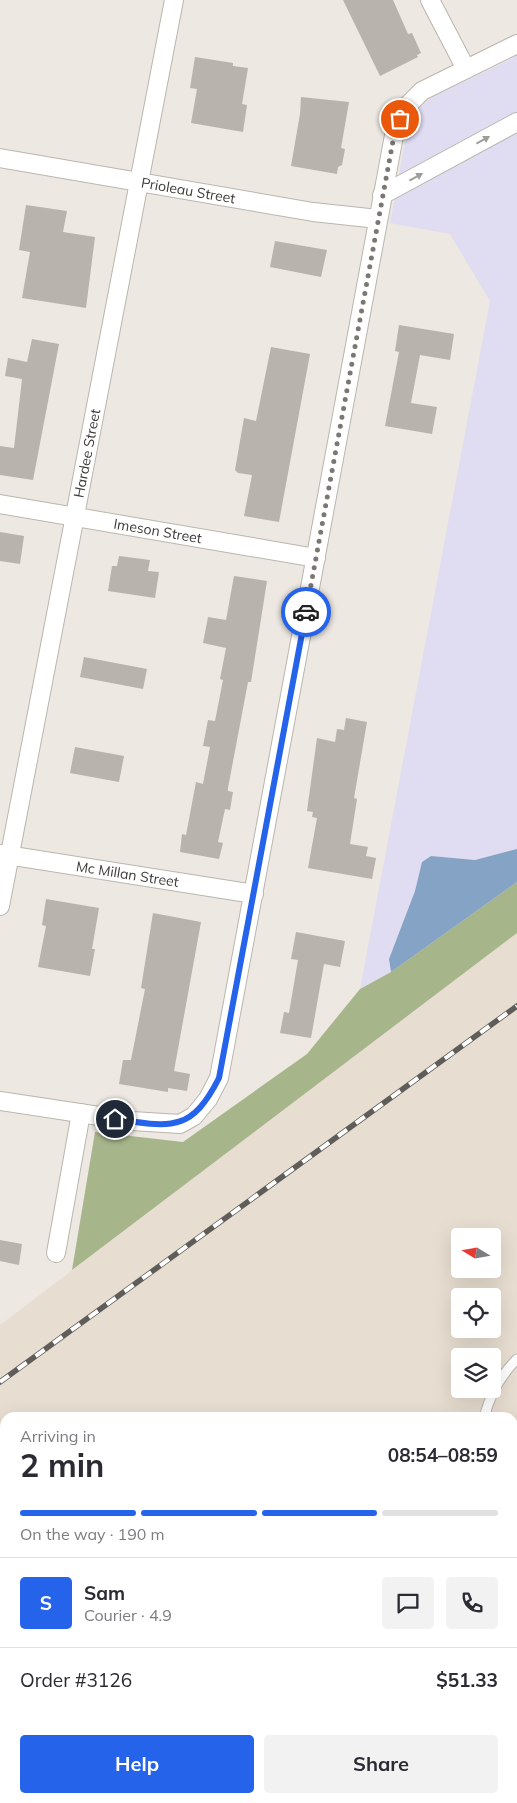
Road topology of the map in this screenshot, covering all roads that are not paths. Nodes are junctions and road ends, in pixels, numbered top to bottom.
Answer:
1 (174, 0) edge
2 (430, 0) edge
3 (517, 44) edge
4 (466, 69) junction
5 (517, 122) edge
6 (0, 158) edge
7 (140, 181) junction
8 (382, 195) junction
9 (378, 219) junction
10 (0, 504) edge
11 (76, 517) junction
12 (316, 558) junction
13 (5, 854) edge
14 (254, 894) junction
15 (0, 906) edge
16 (0, 1101) edge
17 (81, 1113) junction
18 (56, 1253) dead end
19 (517, 1359) edge
20 (486, 1412) edge

1 - 7 street, Hardee Street
2 - 4 street
3 - 4 street
4 - 8 street
8 -> 5 street
6 - 7 street, Prioleau Street
7 - 9 street, Prioleau Street
7 - 11 street, Hardee Street
8 - 9 street
9 - 12 street
10 - 11 street, Imeson Street
11 - 12 street, Imeson Street
11 - 13 street, Hardee Street
12 - 14 street
13 - 14 street, Mc Millan Street
13 - 15 street, Hardee Street
14 - 17 street
16 - 17 street
17 - 18 street
19 - 20 lane

